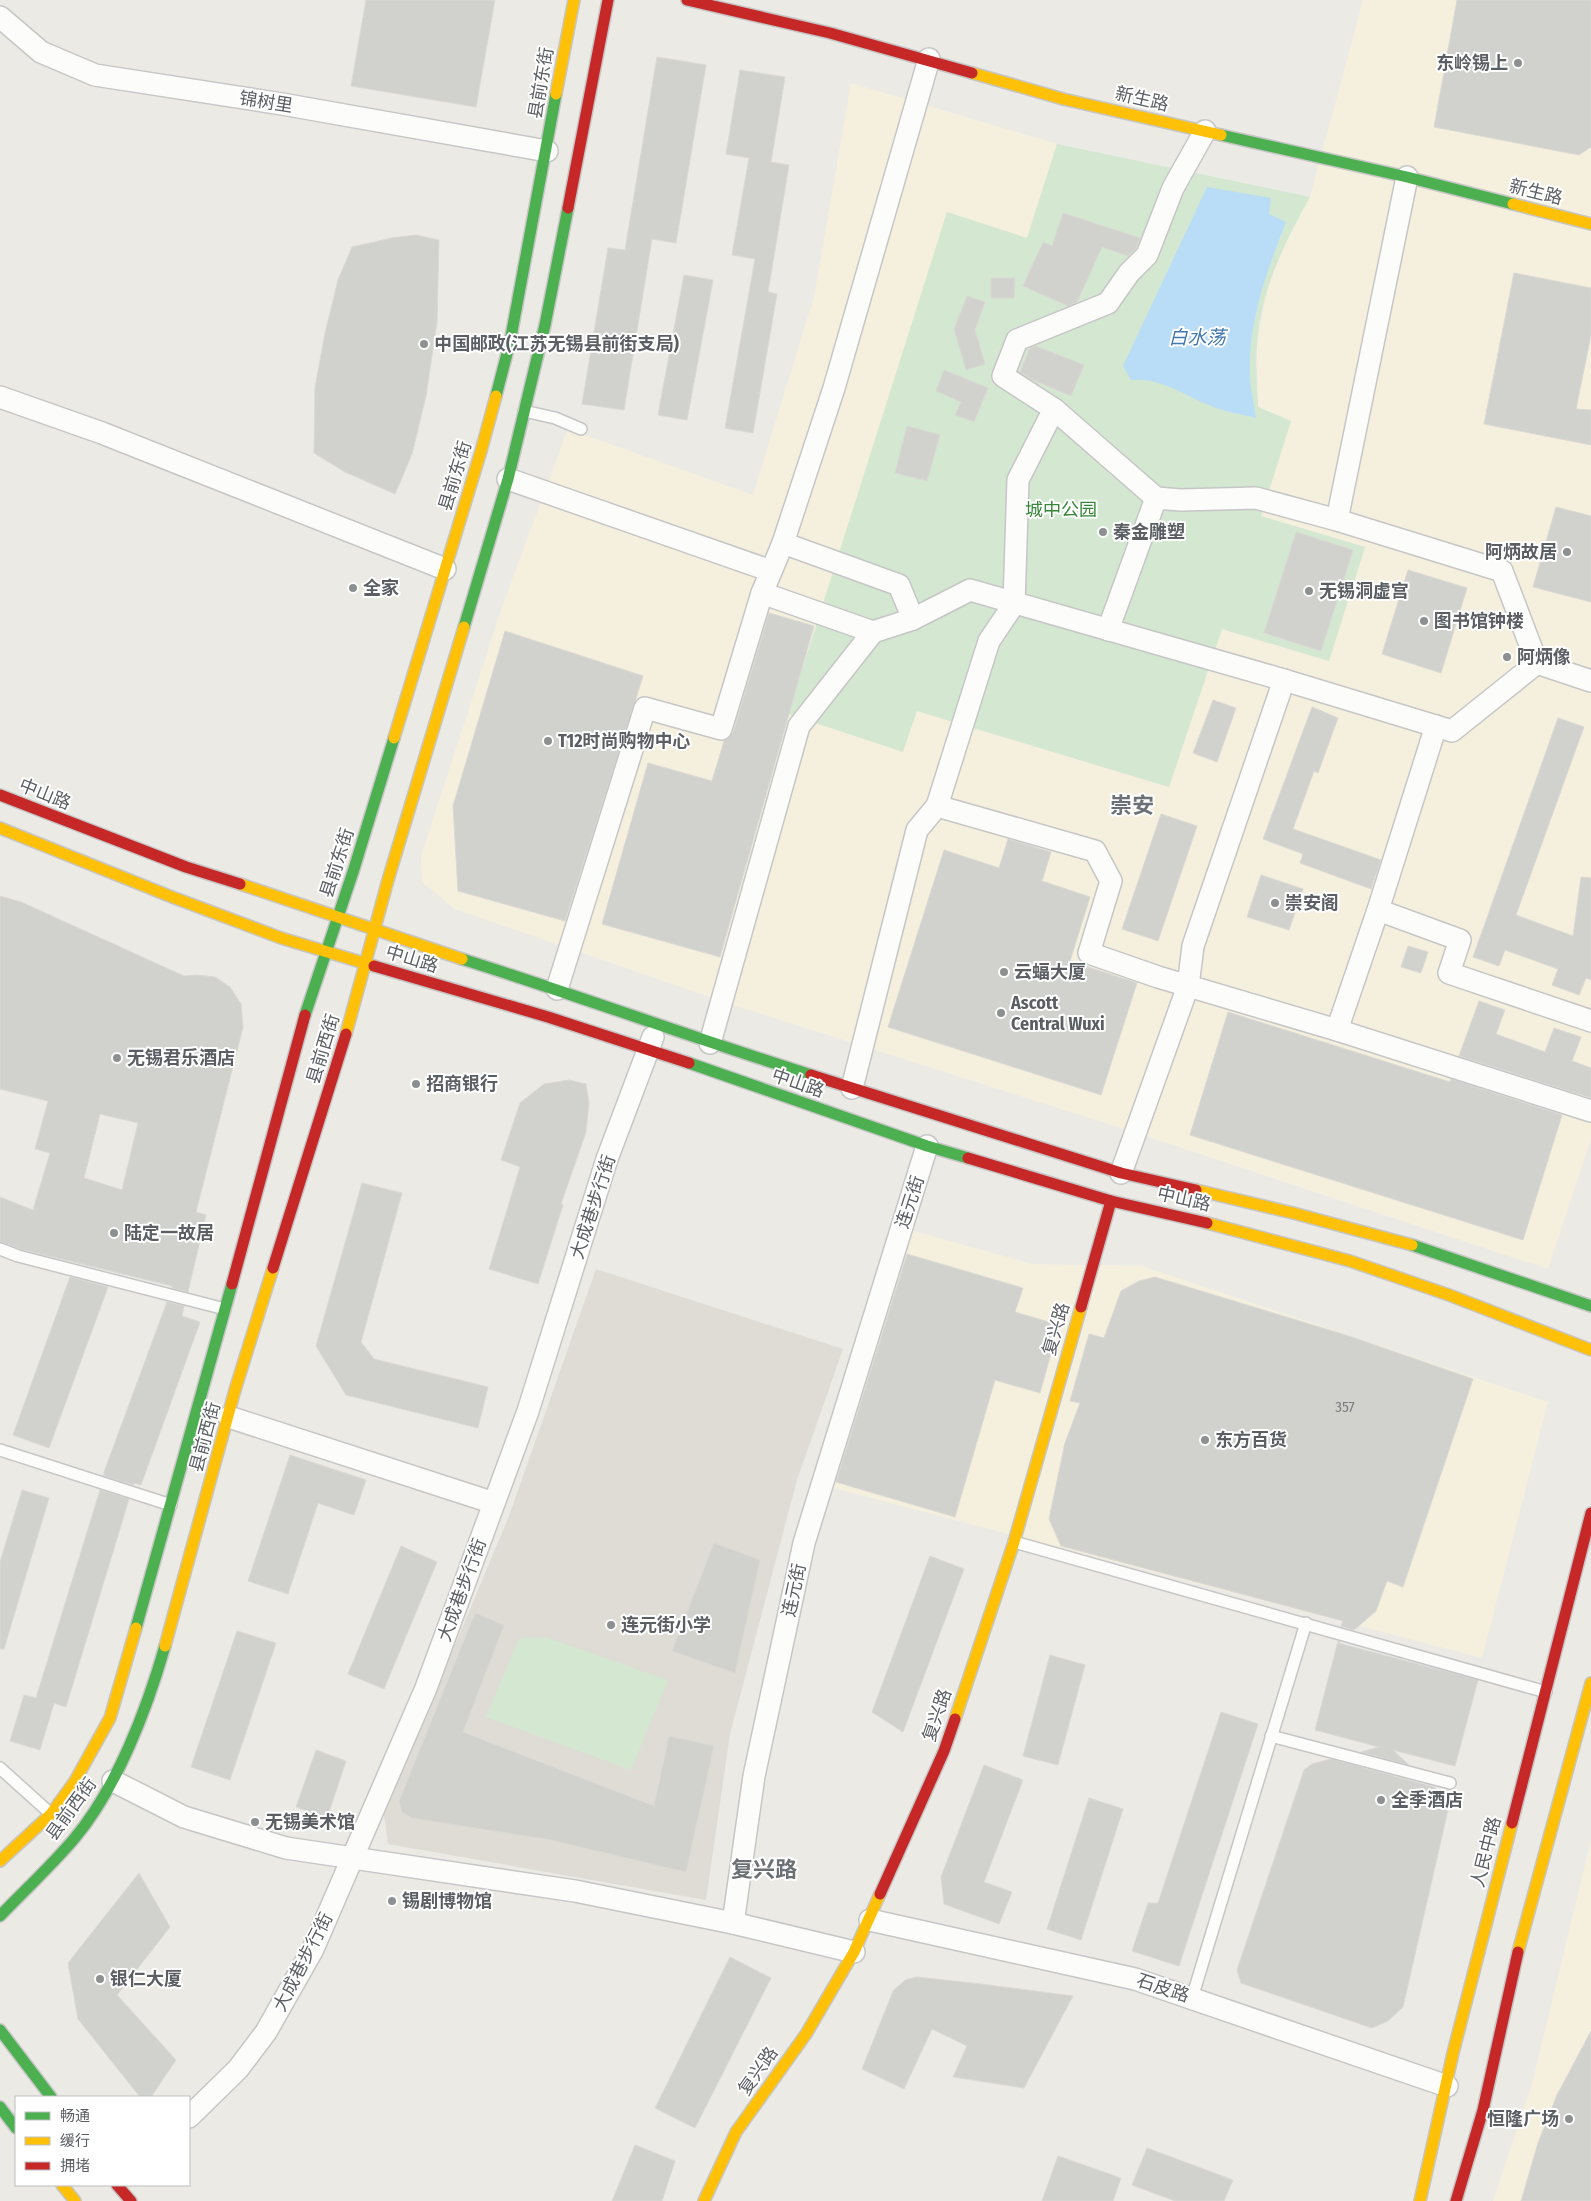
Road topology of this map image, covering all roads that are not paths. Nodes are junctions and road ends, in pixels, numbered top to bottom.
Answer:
1 (574, 0) edge
2 (608, 0) edge
3 (686, 0) edge
4 (0, 17) edge
5 (929, 59) junction
6 (1205, 131) junction
7 (546, 151) junction
8 (1407, 177) junction
9 (1591, 224) edge
10 (0, 397) edge
11 (1054, 409) junction
12 (524, 411) junction
13 (581, 428) dead end
14 (508, 479) junction
15 (1156, 498) junction
16 (1337, 520) junction
17 (783, 543) junction
18 (445, 569) junction
19 (771, 571) junction
20 (762, 593) junction
21 (1014, 604) junction
22 (913, 619) junction
23 (1108, 630) junction
24 (873, 632) junction
25 (1537, 663) junction
26 (1284, 680) junction
27 (1591, 681) edge
28 (1436, 726) junction
29 (0, 795) edge
30 (937, 806) junction
31 (0, 828) edge
32 (1378, 910) junction
33 (338, 917) junction
34 (375, 930) junction
35 (325, 951) junction
36 (366, 964) junction
37 (1188, 986) junction
38 (557, 989) junction
39 (1591, 1021) edge
40 (657, 1024) junction
41 (1337, 1030) junction
42 (710, 1043) junction
43 (649, 1051) junction
44 (852, 1088) junction
45 (1591, 1110) edge
46 (927, 1146) junction
47 (1121, 1173) junction
48 (1111, 1201) junction
49 (0, 1250) edge
50 (1591, 1306) edge
51 (226, 1309) junction
52 (1591, 1350) edge
53 (229, 1417) junction
54 (0, 1450) edge
55 (494, 1504) junction
56 (171, 1505) junction
57 (1591, 1513) edge
58 (1014, 1542) junction
59 (1306, 1624) junction
60 (1591, 1683) edge
61 (1546, 1692) junction
62 (1271, 1736) junction
63 (0, 1768) edge
64 (113, 1780) junction
65 (1450, 1784) dead end
66 (51, 1814) junction
67 (352, 1857) junction
68 (0, 1861) edge
69 (0, 1916) edge
70 (870, 1920) junction
71 (733, 1923) junction
72 (854, 1952) junction
73 (1192, 1998) junction
74 (0, 2030) edge
75 (1447, 2086) junction
76 (50, 2096) edge
77 (0, 2107) edge
78 (190, 2116) edge
79 (15, 2127) edge
80 (63, 2186) edge
81 (75, 2201) edge
82 (704, 2201) edge
83 (1420, 2201) edge
84 (1456, 2201) edge

1 - 7 main road, 县前东街
2 - 12 main road
3 - 5 main road, 新生路
4 - 7 street, 锦树里
5 - 6 main road, 新生路
5 - 17 street
6 - 8 main road, 新生路
6 - 11 street
7 - 18 main road, 县前东街
8 - 9 main road, 新生路
8 - 16 street
10 - 18 street
11 - 15 street
11 - 21 street
12 - 13 lane
12 - 14 main road
14 - 19 street
14 - 34 main road
15 - 16 street
15 - 23 street
16 - 25 street
17 - 19 street
17 - 22 street
18 - 33 main road, 县前东街
19 - 20 street
20 - 24 street
20 - 38 street
21 - 22 street
21 - 23 street
21 - 30 street
22 - 24 street
23 - 26 street
24 - 42 street
25 - 27 street
25 - 28 street
26 - 28 street
26 - 37 street
28 - 32 street
29 - 33 main road, 中山路
30 - 37 street
30 - 44 street
31 - 35 main road, 中山路
32 - 39 street
32 - 41 street
33 - 34 main road, 中山路
33 - 35 main road, 县前东街
34 - 36 main road, 县前西街
34 - 38 main road, 中山路
35 - 36 main road, 中山路
35 - 51 main road, 县前西街
36 - 43 main road, 中山路
36 - 53 main road, 县前西街
37 - 41 street
37 - 47 street
38 - 40 main road, 中山路
40 - 42 main road, 中山路
40 - 43 street, 大成巷步行街
41 - 45 street
42 - 44 main road, 中山路
43 - 46 main road, 中山路
43 - 55 street, 大成巷步行街
44 - 47 main road, 中山路
46 - 48 main road, 中山路
46 - 71 street, 连元街
47 - 50 main road, 中山路
48 - 52 main road, 中山路
48 - 58 main road, 复兴路
49 - 51 lane
51 - 56 main road, 县前西街
53 - 55 street
53 - 64 main road, 县前西街
54 - 56 lane
55 - 67 street, 大成巷步行街
56 - 66 main road, 县前西街
57 - 61 main road, 人民中路
58 - 59 lane
58 - 70 main road, 复兴路
59 - 61 lane
59 - 62 lane
60 - 84 main road
61 - 75 main road, 人民中路
62 - 65 lane
62 - 73 lane
63 - 66 lane
64 - 67 street
64 - 69 main road, 县前西街
66 - 68 main road, 县前西街
67 - 71 street
67 - 78 street, 大成巷步行街
70 - 72 main road, 复兴路
70 - 73 street, 石皮路
71 - 72 street
72 - 82 main road, 复兴路
73 - 75 street, 石皮路
74 - 76 main road
75 - 83 main road, 人民中路
77 - 79 main road
80 - 81 main road

